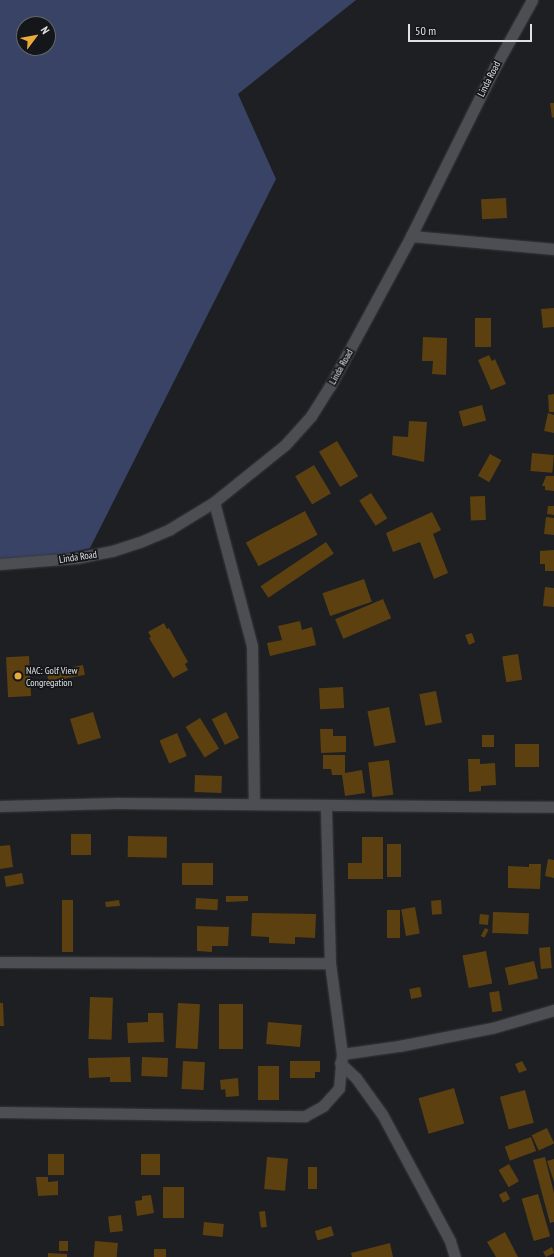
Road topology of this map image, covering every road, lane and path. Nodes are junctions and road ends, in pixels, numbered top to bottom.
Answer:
1 (532, 0) edge
2 (411, 236) junction
3 (554, 249) edge
4 (214, 502) junction
5 (0, 564) edge
6 (254, 804) junction
7 (326, 805) junction
8 (0, 806) edge
9 (554, 807) edge
10 (0, 962) edge
11 (330, 963) junction
12 (554, 1010) edge
13 (341, 1058) junction
14 (0, 1112) edge
15 (455, 1257) edge

1 - 2 street, Linda Road
2 - 3 street
2 - 4 street, Linda Road
4 - 5 street, Linda Road
4 - 6 street
6 - 7 street
6 - 8 street
7 - 9 street
7 - 11 street
10 - 11 street
11 - 13 street
12 - 13 street
13 - 14 street
13 - 15 street

